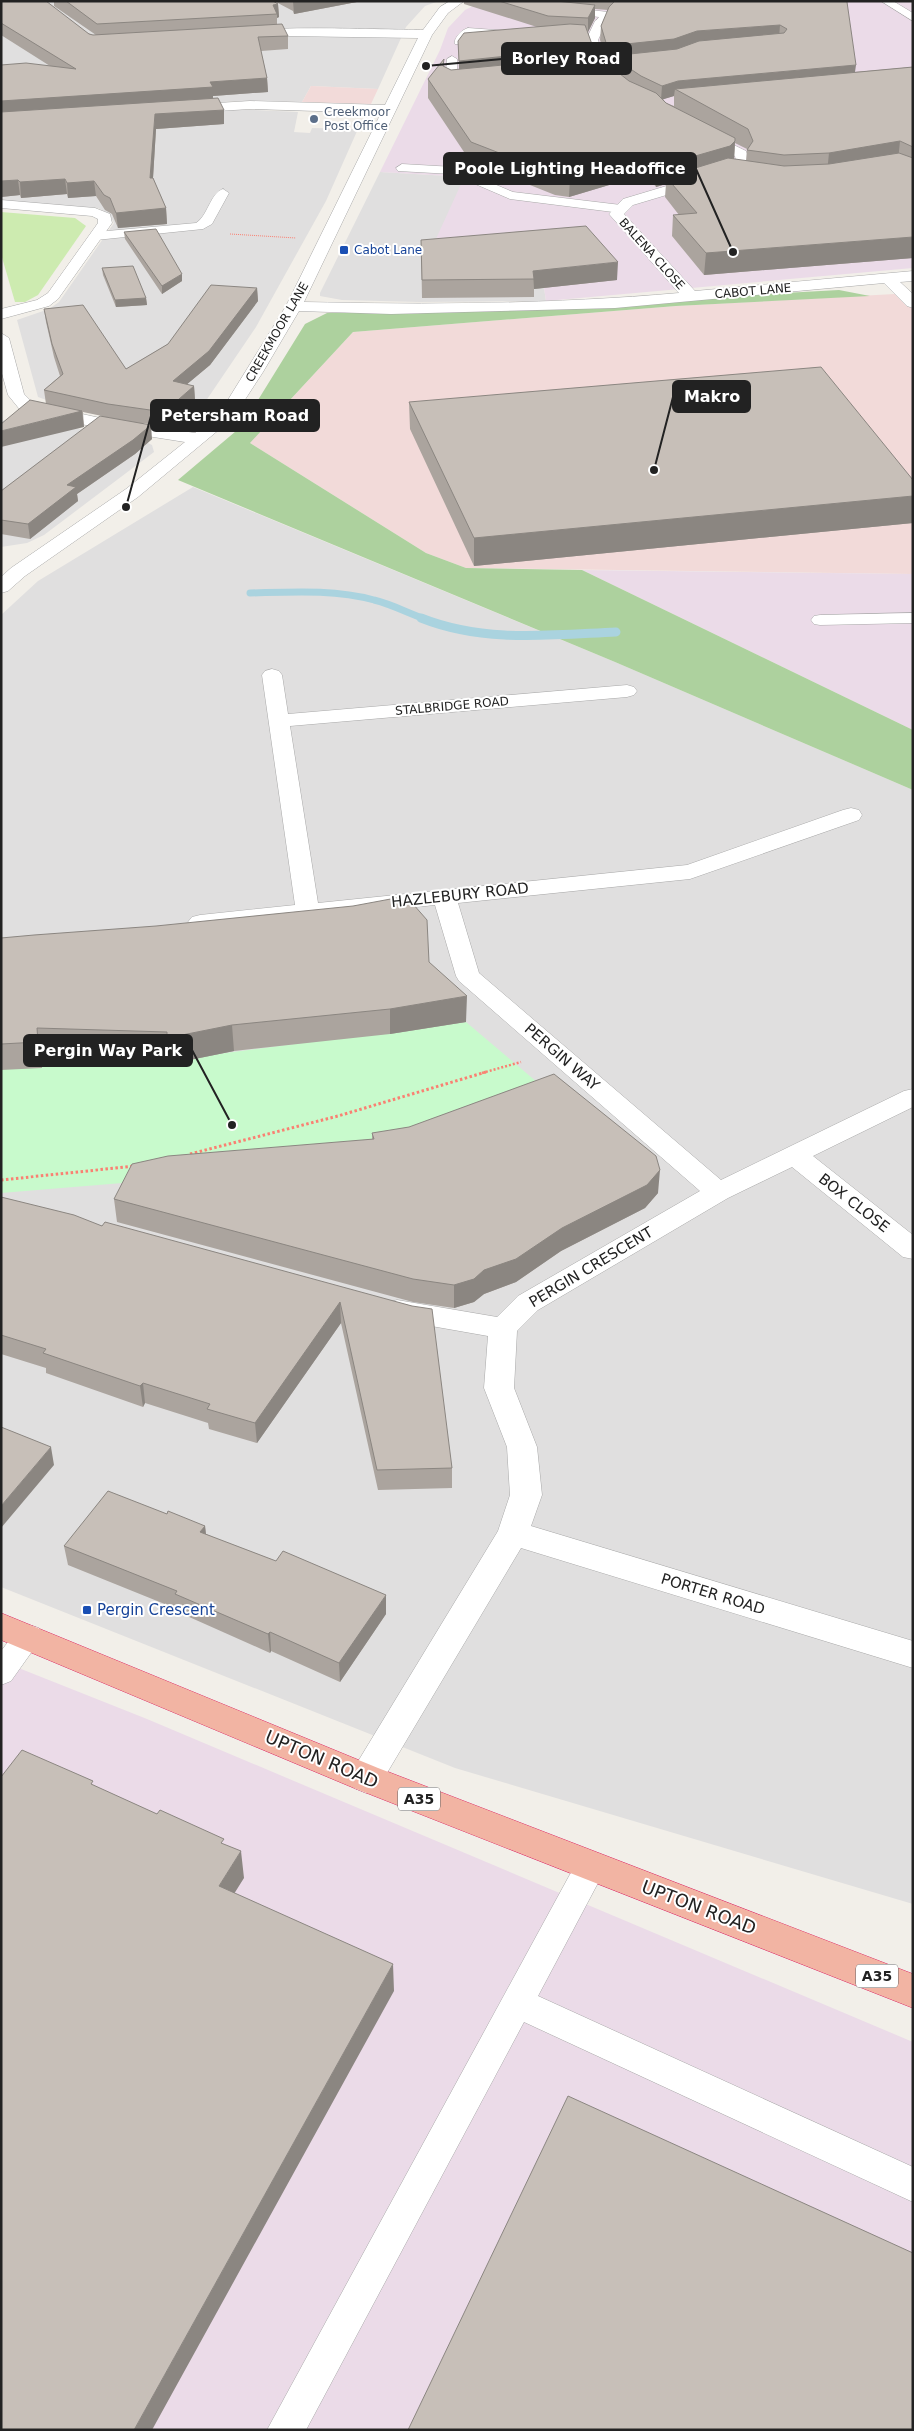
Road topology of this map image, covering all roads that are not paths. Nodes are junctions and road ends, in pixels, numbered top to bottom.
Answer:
1 (458, 1) edge
2 (886, 1) edge
3 (556, 9) edge
4 (288, 16) dead end
5 (913, 18) edge
6 (601, 21) joint
7 (286, 32) junction
8 (426, 34) junction
9 (517, 34) edge
10 (232, 35) edge
11 (459, 42) edge
12 (452, 59) dead end
13 (479, 82) edge
14 (634, 96) edge
15 (388, 108) junction
16 (170, 110) edge
17 (689, 126) edge
18 (402, 168) dead end
19 (726, 173) junction
20 (745, 176) edge
21 (223, 193) dead end
22 (1, 204) edge
23 (621, 209) junction
24 (96, 236) junction
25 (913, 276) edge
26 (888, 278) junction
27 (691, 296) junction
28 (913, 304) edge
29 (294, 306) junction
30 (1, 314) edge
31 (1, 338) edge
32 (27, 407) junction
33 (10, 411) dead end
34 (199, 439) junction
35 (9, 570) edge
36 (1, 587) edge
37 (913, 618) edge
38 (820, 620) dead end
39 (272, 675) dead end
40 (627, 691) dead end
41 (278, 721) junction
42 (851, 815) dead end
43 (445, 898) junction
44 (307, 910) junction
45 (179, 924) edge
46 (913, 1097) edge
47 (795, 1156) junction
48 (718, 1192) junction
49 (913, 1250) edge
50 (375, 1304) edge
51 (503, 1328) junction
52 (513, 1533) junction
53 (15, 1631) edge
54 (913, 1655) edge
55 (1, 1673) edge
56 (366, 1778) junction
57 (591, 1866) junction
58 (913, 1991) edge
59 (518, 2003) junction
60 (913, 2185) edge
61 (286, 2430) edge

1 - 8 street, CREEKMOOR LANE
2 - 5 lane
3 - 6 lane
4 - 7 street
6 - 14 street
7 - 8 street
7 - 10 street
8 - 15 street, CREEKMOOR LANE
9 - 11 lane
12 - 13 lane
15 - 16 street
15 - 29 street, CREEKMOOR LANE
17 - 19 street, BALENA CLOSE
18 - 23 lane
19 - 20 lane
19 - 23 street, BALENA CLOSE
21 - 24 lane
22 - 24 street
23 - 27 street, BALENA CLOSE
24 - 30 street
25 - 26 street, CABOT LANE
26 - 27 street, CABOT LANE
26 - 28 street
27 - 29 street, CABOT LANE
29 - 34 street, CREEKMOOR LANE
31 - 32 street
32 - 33 street
32 - 34 street
34 - 35 street, CREEKMOOR LANE
35 - 36 street, CREEKMOOR LANE
37 - 38 lane
39 - 41 street
40 - 41 street, STALBRIDGE ROAD
41 - 44 street
42 - 43 street, HAZLEBURY ROAD
43 - 44 street, HAZLEBURY ROAD
43 - 48 street, PERGIN WAY
44 - 45 street, HAZLEBURY ROAD
46 - 47 street, PERGIN CRESCENT
47 - 48 street, PERGIN CRESCENT
47 - 49 street, BOX CLOSE
48 - 51 street, PERGIN CRESCENT
50 - 51 street
51 - 52 street
52 - 54 street, PORTER ROAD
52 - 56 street
53 - 55 lane
53 - 56 highway, UPTON ROAD / A35
56 - 57 highway, UPTON ROAD / A35
57 - 58 highway, UPTON ROAD / A35
57 - 59 lane
59 - 60 lane
59 - 61 lane

